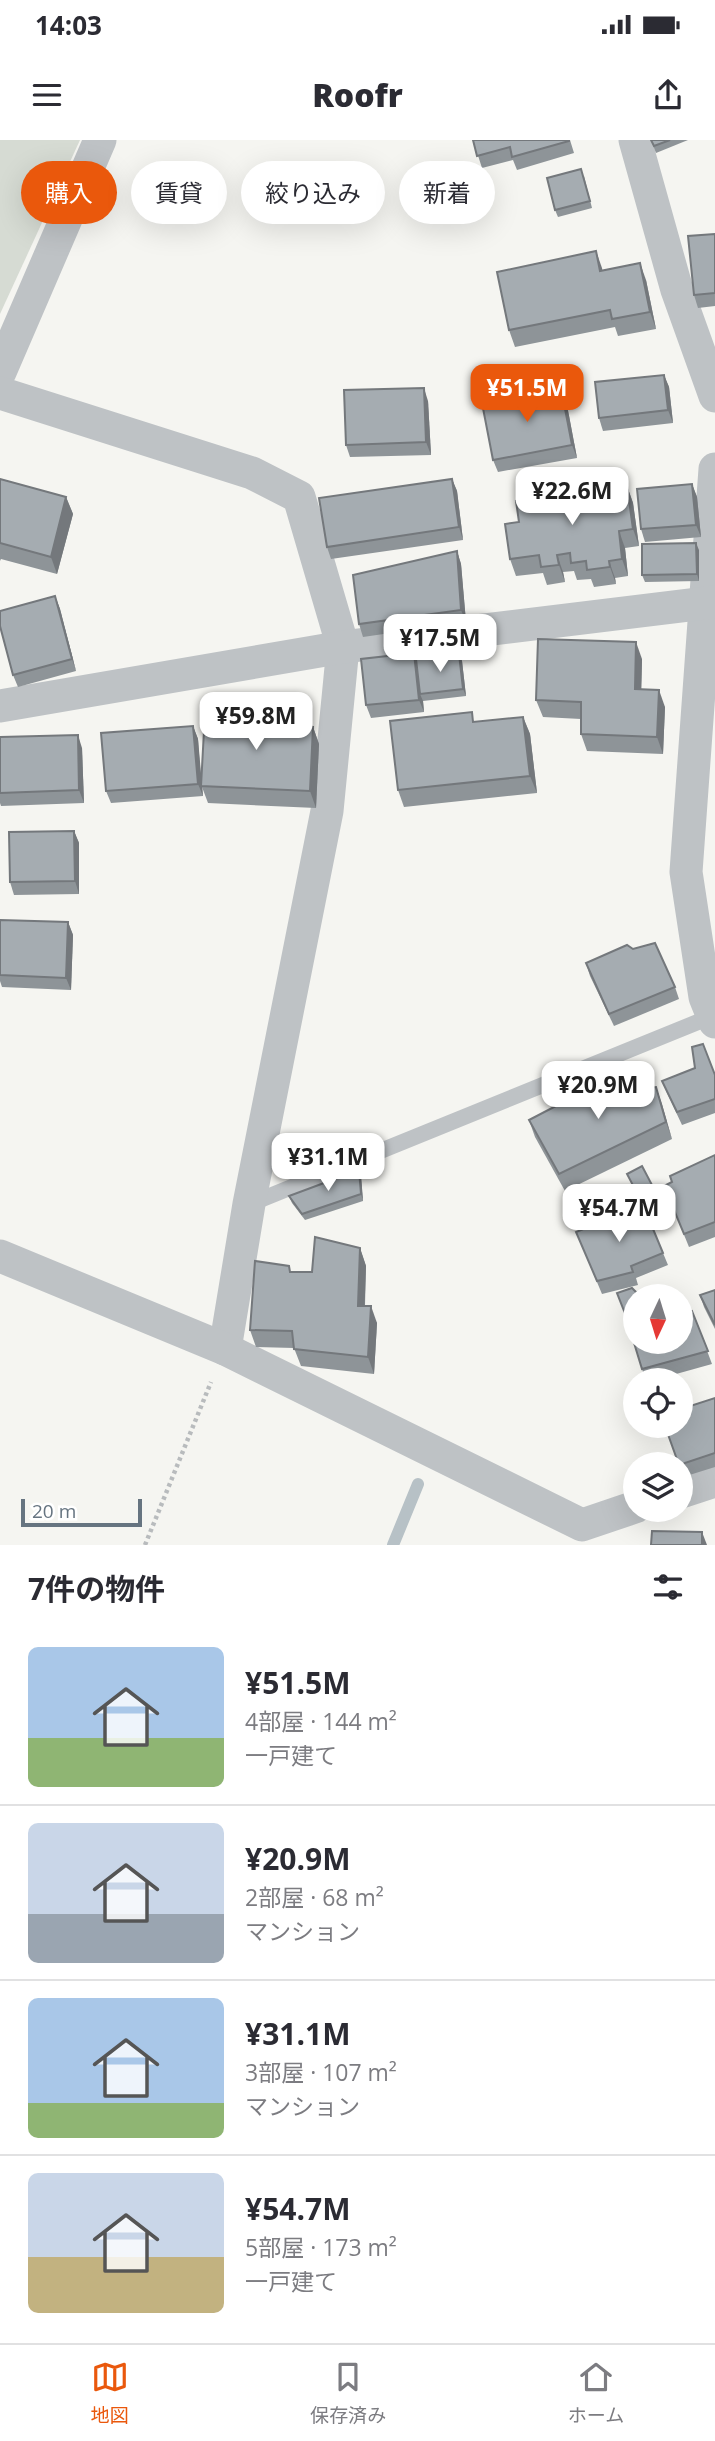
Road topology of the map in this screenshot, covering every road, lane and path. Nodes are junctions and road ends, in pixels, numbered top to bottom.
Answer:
1 (100, 140) edge
2 (635, 140) edge
3 (0, 372) edge
4 (0, 393) edge
5 (715, 396) edge
6 (715, 469) edge
7 (710, 602) edge
8 (343, 647) junction
9 (0, 706) edge
10 (714, 1018) edge
11 (249, 1204) junction
12 (0, 1256) edge
13 (225, 1349) junction
14 (715, 1481) edge
15 (693, 1488) edge
16 (623, 1514) edge
17 (585, 1535) edge
18 (145, 1545) edge

1 - 3 street
2 - 5 street
4 - 8 street
6 - 7 street
7 - 8 street
7 - 10 street
8 - 9 street
8 - 11 street
10 - 11 lane
11 - 13 street
12 - 13 street
13 - 17 street
13 - 18 path
14 - 15 street
16 - 17 street

